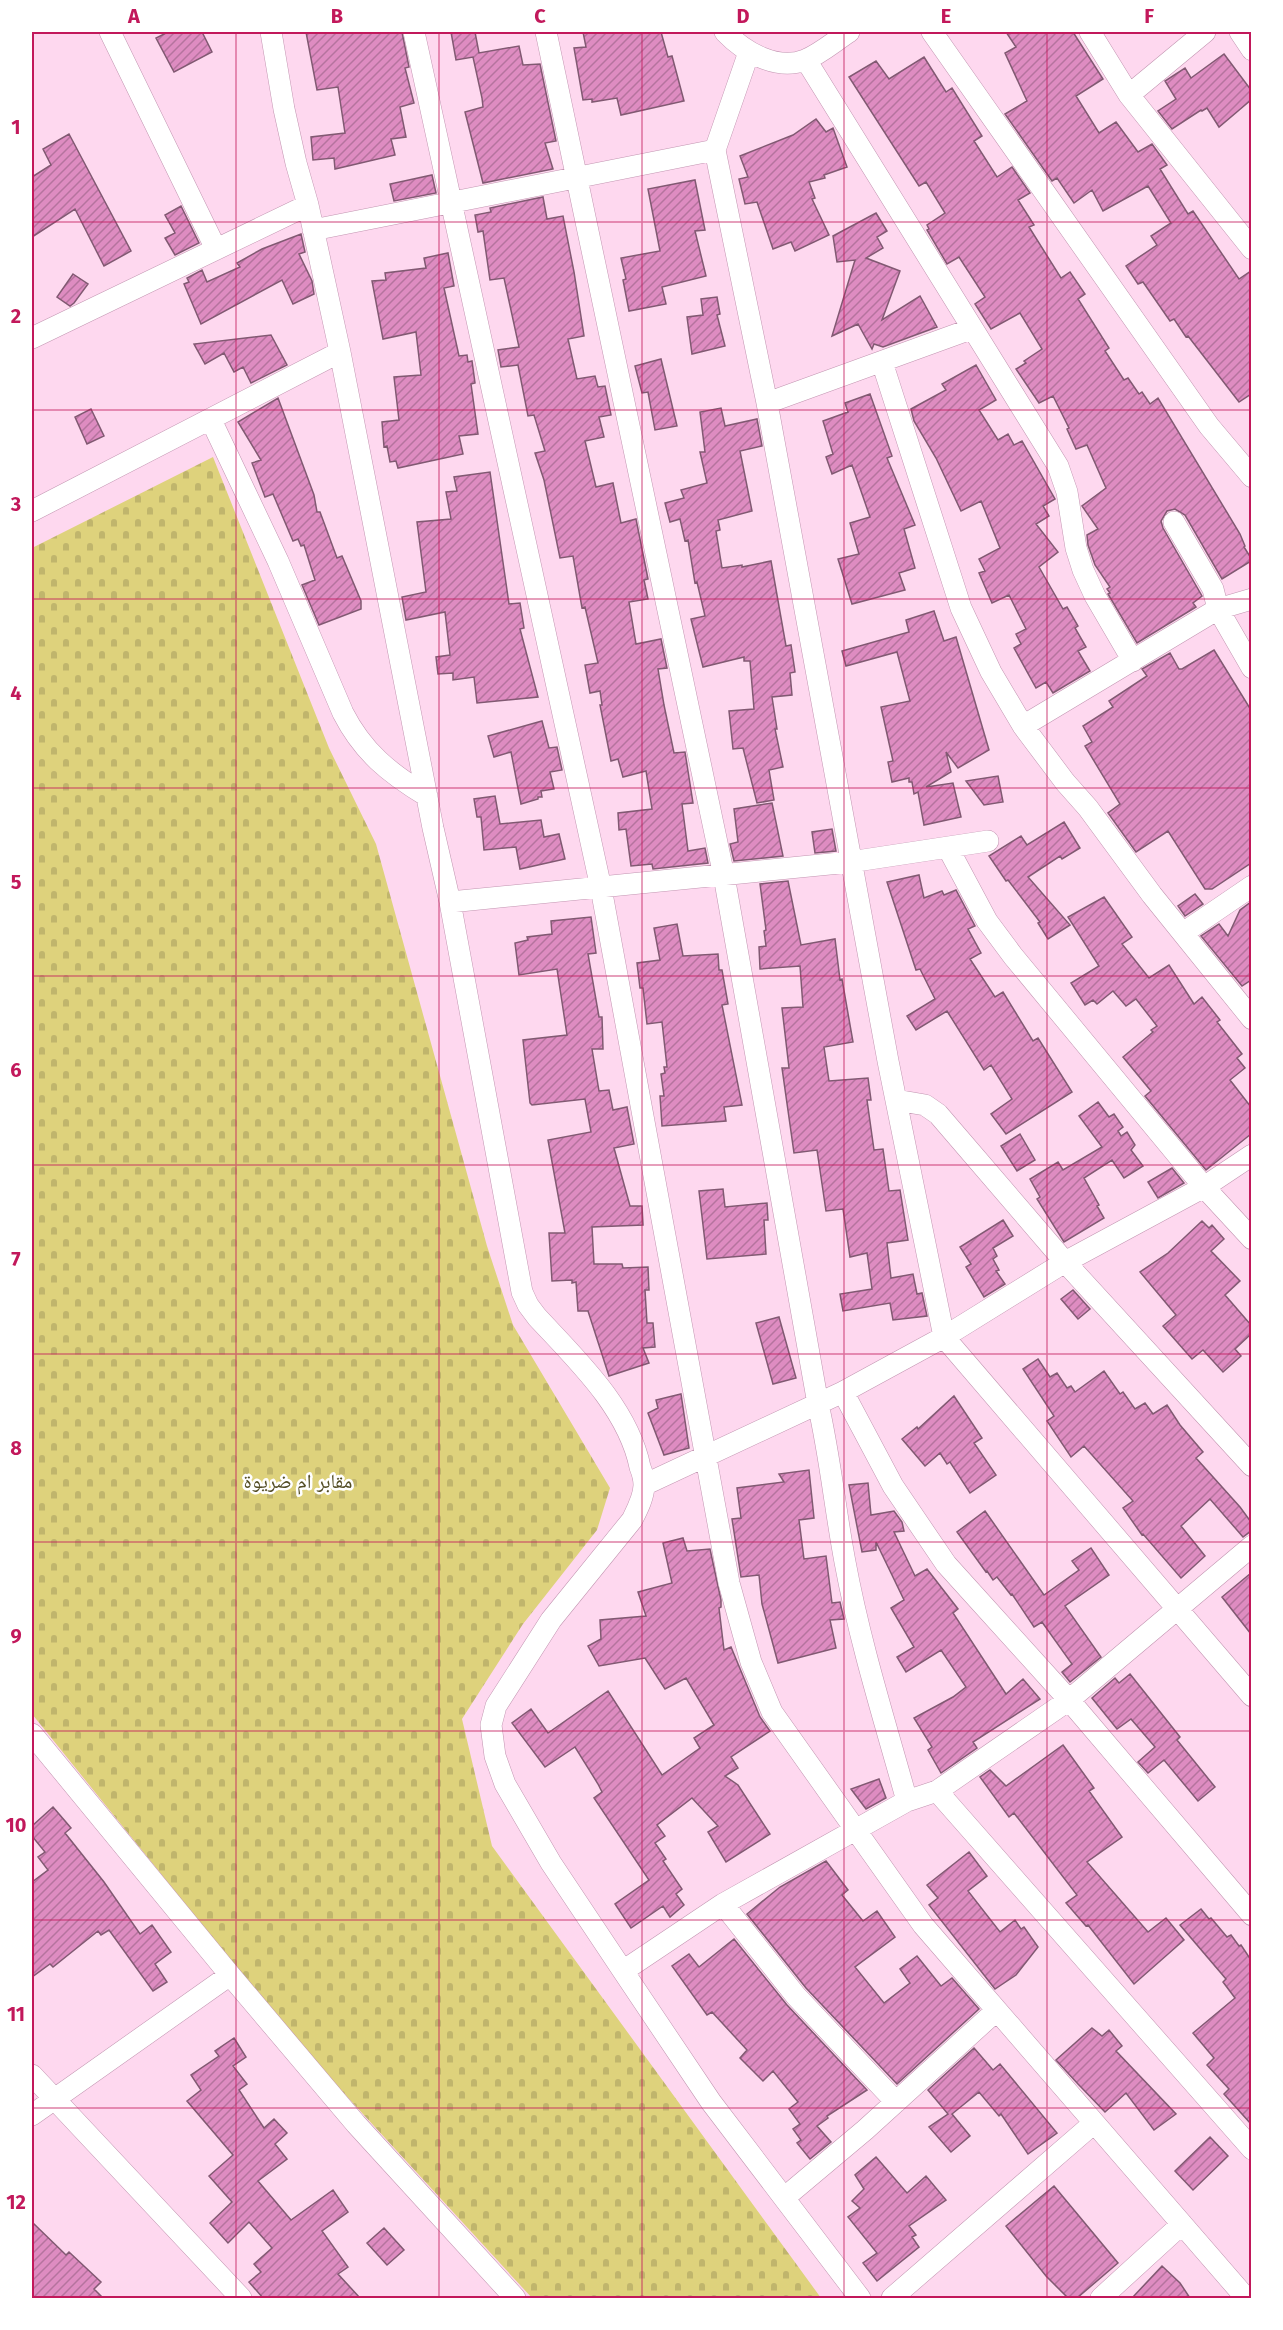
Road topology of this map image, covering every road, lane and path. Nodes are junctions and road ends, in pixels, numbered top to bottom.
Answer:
1 (110, 32) edge
2 (271, 32) edge
3 (414, 32) edge
4 (546, 32) edge
5 (725, 32) edge
6 (849, 32) edge
7 (932, 32) edge
8 (1089, 32) edge
9 (1205, 32) edge
10 (1240, 32) edge
11 (1251, 50) edge
12 (749, 52) junction
13 (806, 60) junction
14 (1130, 94) junction
15 (715, 150) junction
16 (576, 178) junction
17 (451, 204) junction
18 (308, 205) junction
19 (314, 230) junction
20 (1251, 247) edge
21 (216, 249) junction
22 (971, 329) junction
23 (32, 338) edge
24 (340, 352) junction
25 (882, 362) junction
26 (767, 404) junction
27 (211, 420) junction
28 (1251, 477) edge
29 (32, 511) edge
30 (1174, 522) dead end
31 (1251, 599) edge
32 (1218, 609) junction
33 (1133, 661) junction
34 (1251, 668) edge
35 (1023, 726) junction
36 (427, 796) junction
37 (988, 841) dead end
38 (948, 848) junction
39 (850, 862) junction
40 (724, 876) junction
41 (1251, 885) edge
42 (601, 888) junction
43 (450, 902) junction
44 (1183, 933) junction
45 (1251, 1019) edge
46 (896, 1100) junction
47 (1251, 1155) edge
48 (1204, 1188) junction
49 (1251, 1239) edge
50 (1065, 1262) junction
51 (944, 1337) junction
52 (843, 1392) junction
53 (818, 1404) junction
54 (705, 1457) junction
55 (1251, 1466) edge
56 (644, 1485) junction
57 (1251, 1546) edge
58 (1176, 1611) junction
59 (1251, 1696) edge
60 (1070, 1700) junction
61 (32, 1734) edge
62 (937, 1791) junction
63 (908, 1801) junction
64 (856, 1832) junction
65 (723, 1904) junction
66 (1251, 1915) edge
67 (623, 1971) junction
68 (230, 1975) junction
69 (996, 2011) junction
70 (32, 2075) edge
71 (54, 2099) junction
72 (896, 2102) junction
73 (32, 2115) edge
74 (1094, 2123) junction
75 (1251, 2149) edge
76 (784, 2198) junction
77 (1182, 2224) junction
78 (508, 2296) edge
79 (241, 2298) edge
80 (860, 2298) edge
81 (892, 2298) edge
82 (1101, 2298) edge
83 (1246, 2298) edge

1 - 21 street
2 - 18 street
3 - 17 street
4 - 16 street
5 - 12 street
6 - 13 street
7 - 28 street
8 - 14 street
9 - 14 street
10 - 11 street
12 - 13 street
12 - 15 street
13 - 22 street
14 - 20 street
15 - 16 street
15 - 26 street
16 - 17 street
16 - 40 street
17 - 19 street
17 - 42 street
18 - 19 street
18 - 21 street
19 - 24 street
21 - 23 street
22 - 25 street
22 - 33 street
24 - 27 street
24 - 36 street
25 - 26 street
25 - 35 street
26 - 39 street
27 - 29 street
27 - 36 street
30 - 32 street
31 - 32 street
32 - 33 street
32 - 34 street
33 - 35 street
35 - 44 street
36 - 43 street
37 - 38 street
38 - 39 street
38 - 48 street
39 - 40 street
39 - 46 street
40 - 42 street
40 - 53 street
41 - 44 street
42 - 43 street
42 - 54 street
43 - 56 street
44 - 45 street
46 - 50 street
46 - 51 street
47 - 48 street
48 - 49 street
48 - 50 street
50 - 51 street
50 - 55 street
51 - 52 street
51 - 58 street
52 - 53 street
52 - 60 street
53 - 54 street
53 - 63 street
54 - 56 street
54 - 64 street
56 - 67 street
57 - 58 street
58 - 59 street
58 - 60 street
60 - 62 street
60 - 66 street
61 - 68 street
62 - 63 street
62 - 75 street
63 - 64 street
64 - 65 street
64 - 69 street
65 - 67 street
65 - 72 street
67 - 76 street
68 - 71 street
68 - 78 street
69 - 72 street
69 - 74 street
70 - 71 street
71 - 73 street
71 - 79 street
72 - 76 street
74 - 77 street
74 - 81 street
76 - 80 street
77 - 82 street
77 - 83 street

